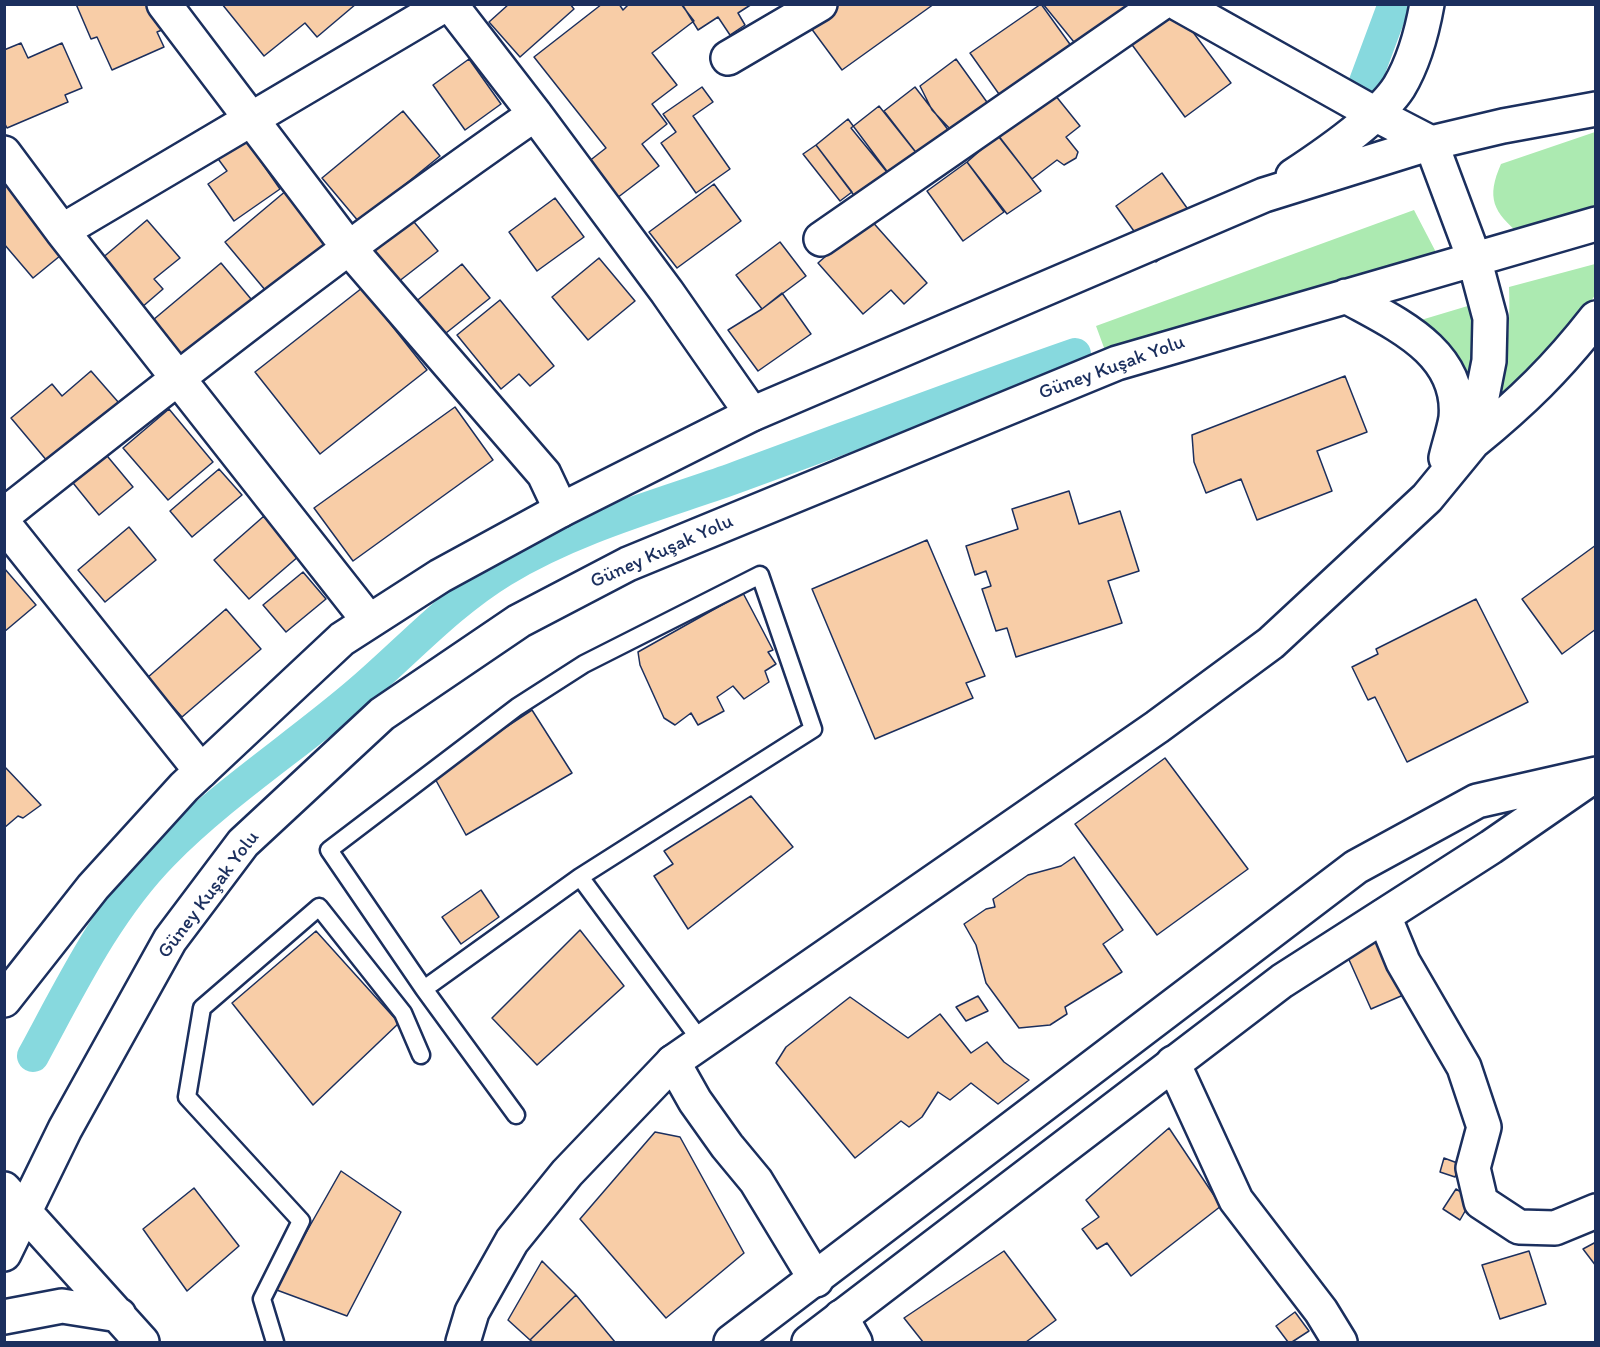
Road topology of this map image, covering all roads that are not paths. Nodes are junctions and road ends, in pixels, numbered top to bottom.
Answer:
1 (164, 4) edge
2 (448, 4) edge
3 (819, 4) edge
4 (1160, 4) edge
5 (1179, 4) edge
6 (1427, 4) edge
7 (728, 58) dead end
8 (1592, 107) edge
9 (535, 114) junction
10 (1375, 114) junction
11 (251, 118) junction
12 (1431, 143) junction
13 (4, 153) edge
14 (1264, 195) junction
15 (1596, 224) edge
16 (62, 231) junction
17 (821, 239) dead end
18 (348, 247) junction
19 (1474, 258) junction
20 (1346, 296) junction
21 (1596, 318) edge
22 (177, 378) junction
23 (752, 414) junction
24 (1473, 442) junction
25 (1427, 498) junction
26 (561, 510) junction
27 (4, 516) edge
28 (4, 524) edge
29 (369, 621) junction
30 (201, 771) junction
31 (1596, 774) edge
32 (580, 877) junction
33 (1384, 916) junction
34 (424, 989) junction
35 (9, 991) edge
36 (701, 1041) junction
37 (421, 1055) dead end
38 (674, 1062) junction
39 (1173, 1063) junction
40 (516, 1115) dead end
41 (4, 1182) edge
42 (15, 1199) edge
43 (1596, 1211) edge
44 (4, 1254) edge
45 (816, 1280) junction
46 (119, 1315) junction
47 (4, 1317) edge
48 (848, 1330) edge
49 (142, 1342) edge
50 (275, 1342) edge
51 (463, 1342) edge
52 (731, 1342) edge
53 (808, 1342) edge
54 (1340, 1342) edge

1 - 11 main road
2 - 9 main road
2 - 11 main road
3 - 7 main road
4 - 17 main road
5 - 10 main road
6 - 10 main road
8 - 12 main road
9 - 18 main road
9 - 23 main road
10 - 12 main road
10 - 14 main road
11 - 16 main road
11 - 18 main road
12 - 14 main road
12 - 19 main road
13 - 16 main road
14 - 23 main road
15 - 19 main road, Güney Kuşak Yolu
16 - 22 main road
18 - 22 main road
18 - 26 main road
19 - 20 main road, Güney Kuşak Yolu
19 - 24 main road
20 - 25 main road
20 - 42 main road, Güney Kuşak Yolu
21 - 24 main road
22 - 27 main road
22 - 29 main road
23 - 26 main road
24 - 25 main road
25 - 36 main road
26 - 29 main road
28 - 30 main road
29 - 30 main road
30 - 35 main road
31 - 33 main road
31 - 45 main road
32 - 34 lane
32 - 34 lane
32 - 36 lane
33 - 39 main road
33 - 43 main road
34 - 40 lane
36 - 38 main road
37 - 50 lane
38 - 45 main road
38 - 51 main road
39 - 48 main road
39 - 54 main road
41 - 42 main road
42 - 44 main road, Güney Kuşak Yolu
42 - 46 main road
45 - 52 main road
46 - 47 main road
46 - 49 main road
48 - 53 main road

